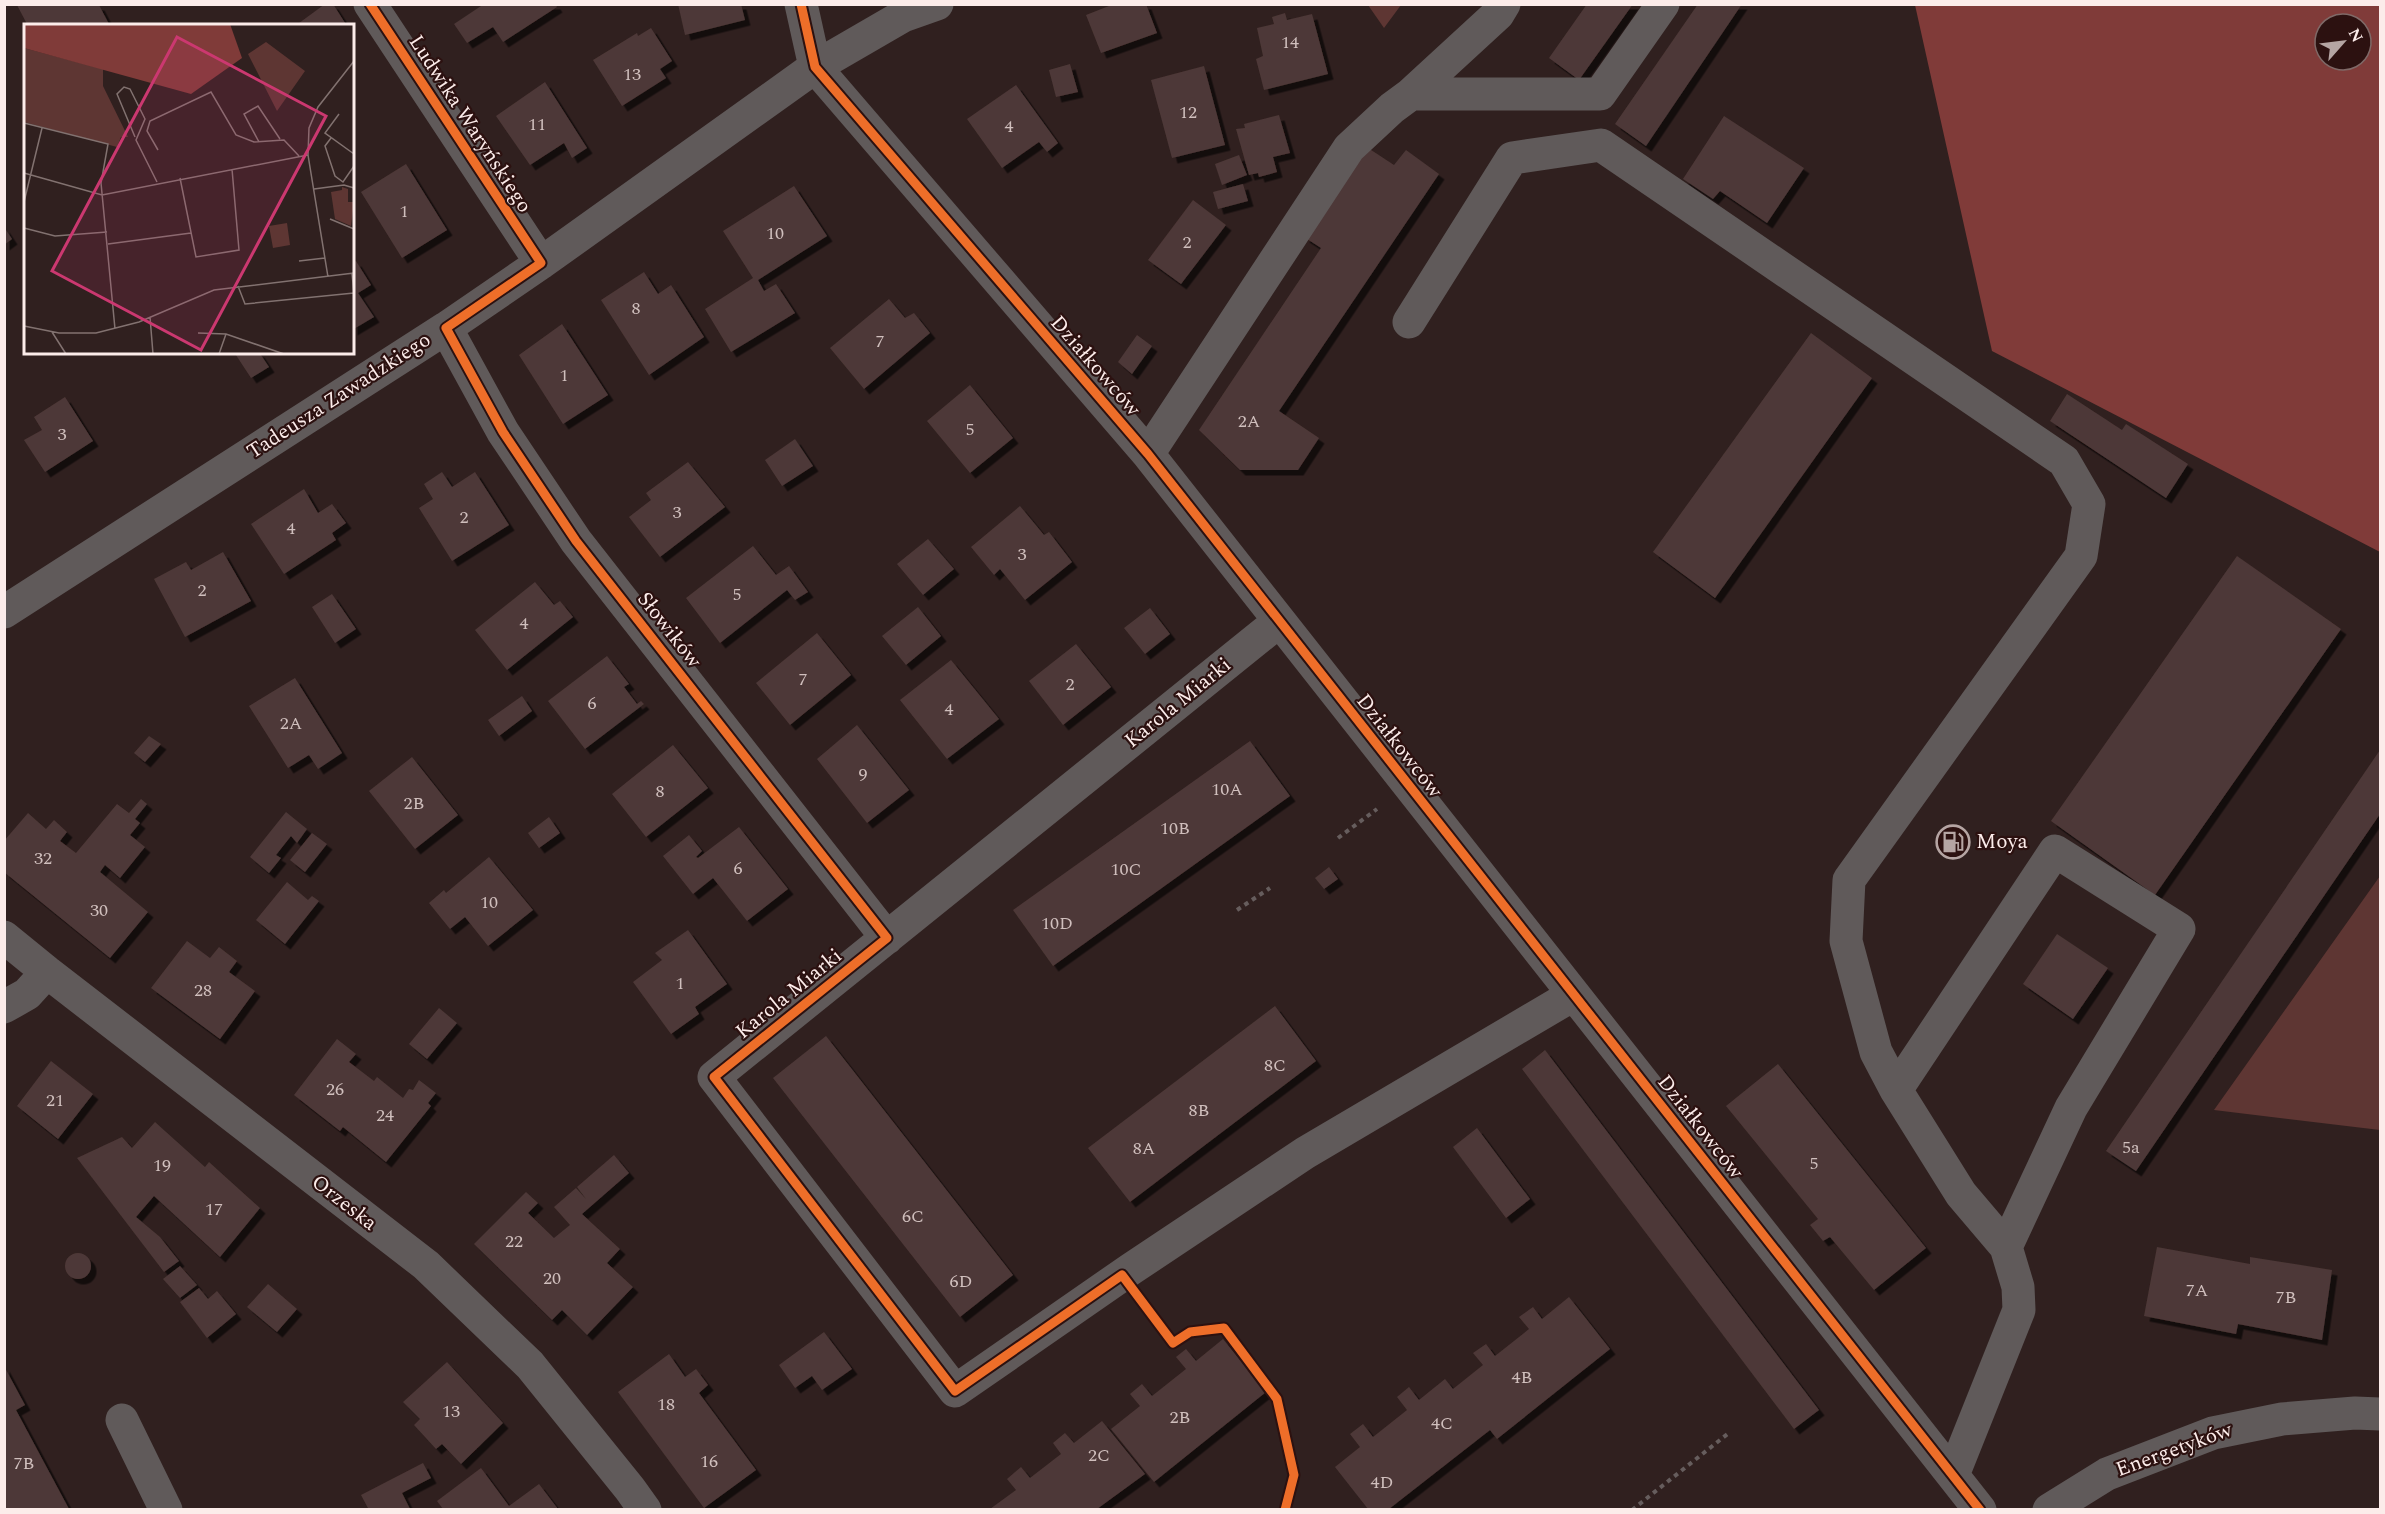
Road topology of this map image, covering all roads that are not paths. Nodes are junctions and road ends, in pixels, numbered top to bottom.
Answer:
1 (370, 4) edge
2 (801, 4) edge
3 (937, 4) edge
4 (1504, 4) edge
5 (1663, 4) edge
6 (815, 67) junction
7 (1411, 94) junction
8 (541, 263) junction
9 (1409, 322) dead end
10 (446, 328) junction
11 (1148, 454) junction
12 (4, 612) edge
13 (1278, 622) junction
14 (4, 937) edge
15 (887, 938) junction
16 (47, 972) junction
17 (1573, 994) junction
18 (4, 1007) edge
19 (1896, 1090) junction
20 (2006, 1248) junction
21 (2380, 1414) edge
22 (122, 1420) dead end
23 (1953, 1475) junction
24 (166, 1509) edge
25 (645, 1509) edge
26 (1980, 1509) edge
27 (2049, 1509) edge

1 - 8 street, Ludwika Waryńskiego
2 - 6 street, Działkowców
3 - 6 street, Tadeusza Zawadzkiego
4 - 7 street
5 - 7 street
6 - 8 street, Tadeusza Zawadzkiego
6 - 11 street, Działkowców
7 - 11 street
8 - 10 street, Tadeusza Zawadzkiego
9 - 19 street
10 - 12 street, Tadeusza Zawadzkiego
10 - 15 street, Słowików
11 - 13 street, Działkowców
13 - 15 street, Karola Miarki
13 - 17 street, Działkowców
14 - 16 street, Orzeska
15 - 17 street, Karola Miarki
16 - 18 street
16 - 25 street, Orzeska
17 - 23 street, Działkowców
19 - 20 street
19 - 20 street
20 - 23 street
21 - 27 street, Energetyków
22 - 24 street
23 - 26 street, Działkowców

